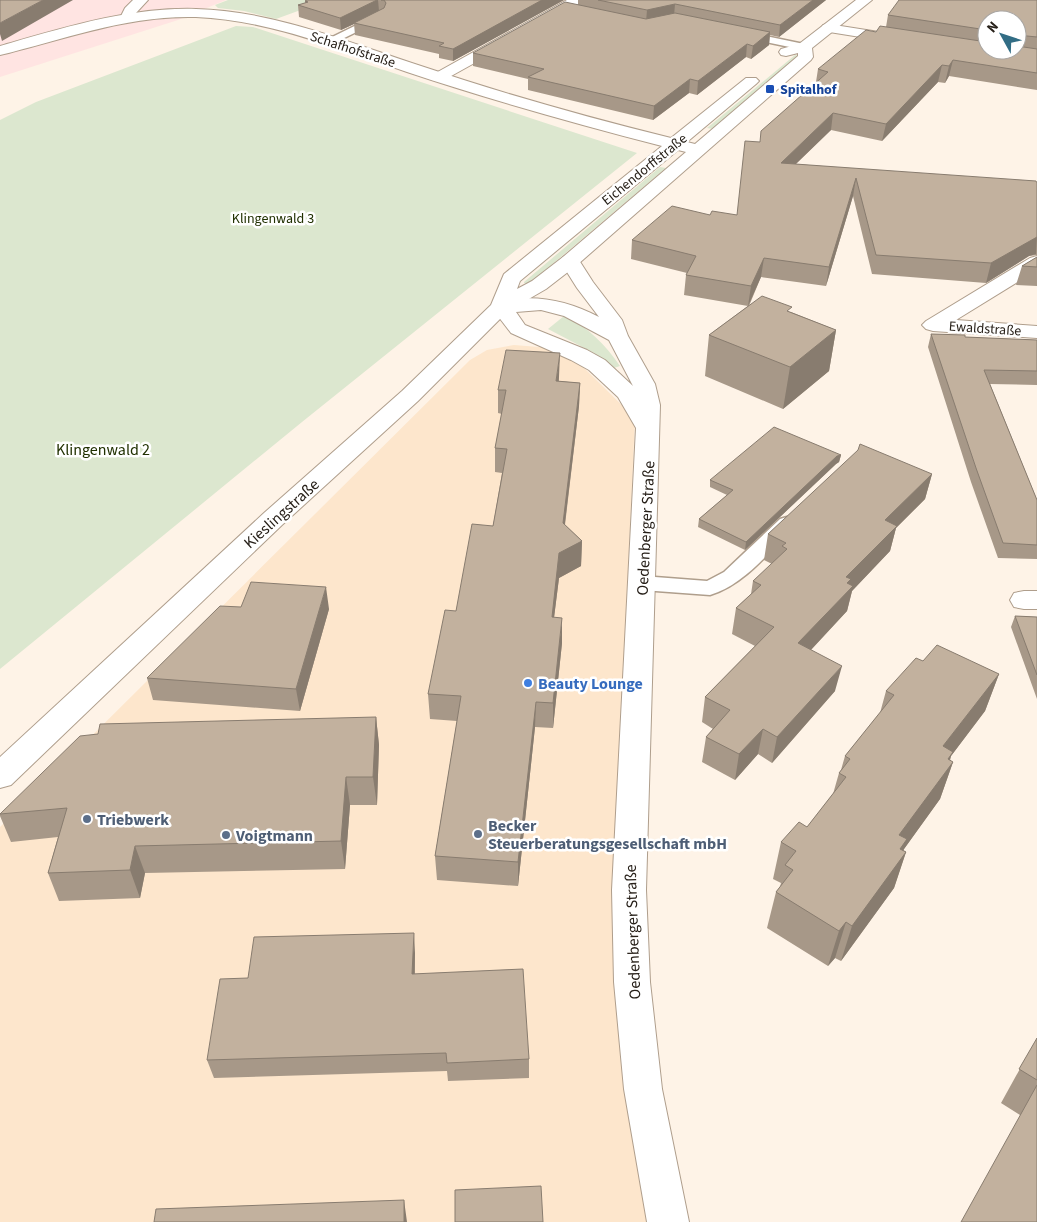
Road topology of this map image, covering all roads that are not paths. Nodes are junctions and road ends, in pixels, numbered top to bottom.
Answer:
1 (141, 0) edge
2 (865, 0) edge
3 (579, 6) edge
4 (380, 16) edge
5 (127, 18) junction
6 (828, 28) junction
7 (732, 32) edge
8 (330, 42) junction
9 (912, 42) edge
10 (804, 46) junction
11 (0, 51) edge
12 (777, 59) dead end
13 (762, 72) dead end
14 (439, 77) junction
15 (675, 144) junction
16 (700, 150) junction
17 (570, 261) junction
18 (1037, 262) edge
19 (501, 307) junction
20 (1037, 332) edge
21 (616, 336) junction
22 (648, 430) junction
23 (802, 509) edge
24 (642, 583) junction
25 (0, 776) edge
26 (668, 1222) edge

1 - 5 street
2 - 6 street
3 - 14 street
4 - 8 lane
5 - 8 street, Schafhofstraße
5 - 11 street, Schafhofstraße
6 - 9 street
6 - 10 street
7 - 10 lane
8 - 14 street, Schafhofstraße
10 - 12 street
10 - 16 street, Eichendorffstraße
13 - 15 street, Eichendorffstraße
14 - 15 street, Schafhofstraße
15 - 16 street, Schafhofstraße
15 - 19 street, Eichendorffstraße
16 - 17 street, Eichendorffstraße
17 - 19 street, Kieslingstraße
17 - 21 street, Oedenberger Straße
18 - 20 street, Ewaldstraße
19 - 21 street, Oedenberger Straße
19 - 22 street
19 - 25 street, Kieslingstraße
21 - 22 street, Oedenberger Straße
22 - 24 street, Oedenberger Straße
23 - 24 lane
24 - 26 street, Oedenberger Straße

